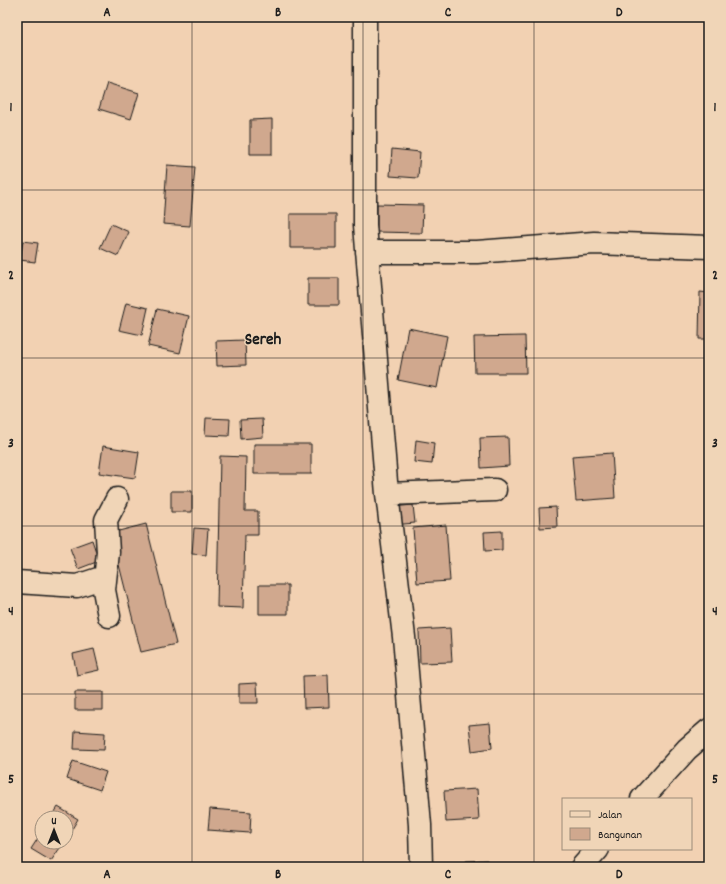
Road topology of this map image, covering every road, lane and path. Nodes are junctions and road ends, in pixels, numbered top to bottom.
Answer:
1 (365, 17) edge
2 (709, 247) edge
3 (367, 252) junction
4 (495, 490) dead end
5 (387, 494) junction
6 (117, 499) dead end
7 (104, 577) junction
8 (17, 582) edge
9 (109, 616) dead end
10 (709, 730) edge
11 (643, 798) edge
12 (597, 850) edge
13 (421, 867) edge
14 (582, 867) edge

1 - 3 street
2 - 3 street
3 - 5 street
4 - 5 street
5 - 13 street
6 - 7 street
7 - 8 street
7 - 9 street
10 - 11 street
12 - 14 street

